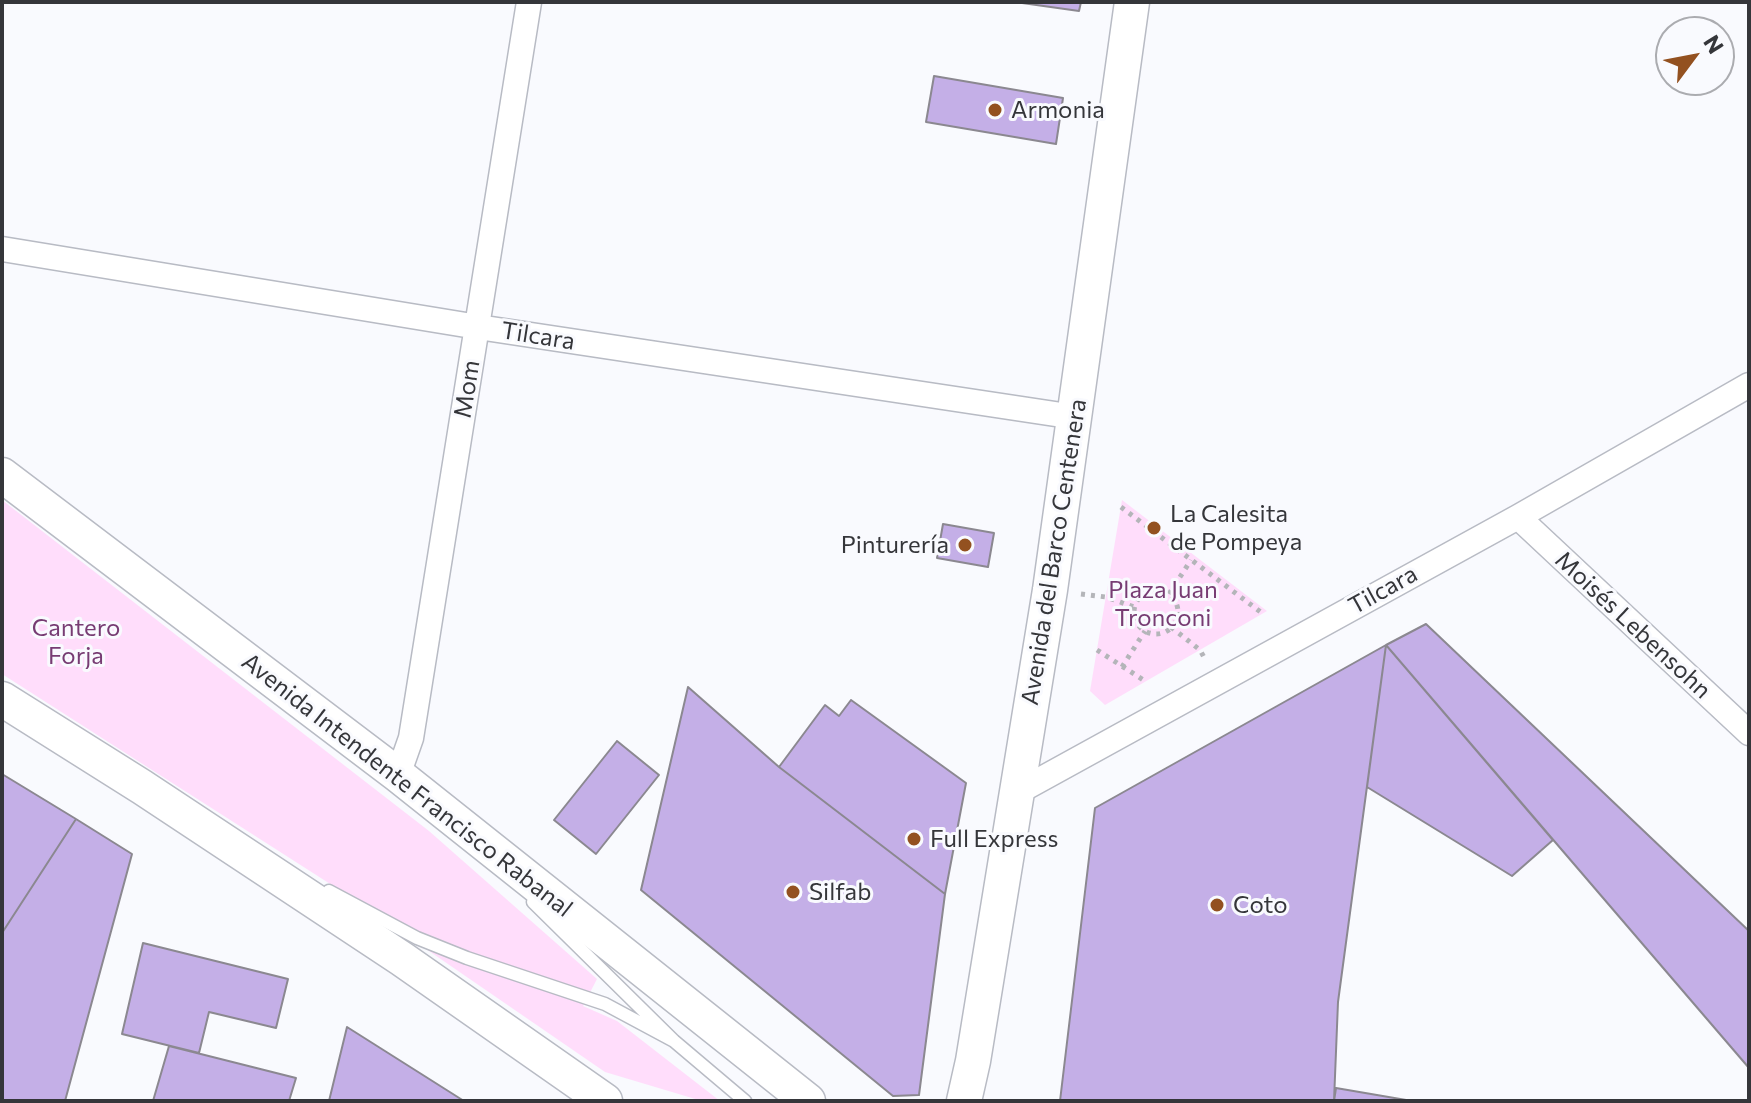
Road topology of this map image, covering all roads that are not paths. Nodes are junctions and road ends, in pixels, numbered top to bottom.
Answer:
1 (529, 2) edge
2 (1132, 2) edge
3 (2, 249) edge
4 (478, 327) junction
5 (1749, 385) edge
6 (1075, 417) junction
7 (2, 475) edge
8 (1518, 517) junction
9 (2, 699) edge
10 (1749, 733) edge
11 (398, 775) junction
12 (142, 787) junction
13 (1016, 793) junction
14 (428, 798) junction
15 (293, 871) dead end
16 (320, 886) dead end
17 (517, 887) dead end
18 (529, 898) dead end
19 (674, 1041) junction
20 (598, 1096) edge
21 (630, 1101) edge
22 (745, 1101) edge
23 (808, 1101) edge
24 (964, 1101) edge

1 - 4 street, Mom
2 - 6 main road, Avenida del Barco Centenera
3 - 4 street, Tilcara
4 - 6 street, Tilcara
4 - 11 street, Mom
5 - 8 street, Tilcara
6 - 13 main road, Avenida del Barco Centenera
7 - 11 main road, Avenida Intendente Francisco Rabanal
8 - 10 street, Moisés Lebensohn
8 - 13 street, Tilcara
9 - 12 main road
11 - 14 main road, Avenida Intendente Francisco Rabanal
12 - 15 lane
12 - 20 main road
13 - 24 main road, Avenida del Barco Centenera
14 - 17 lane
14 - 23 main road, Avenida Intendente Francisco Rabanal
16 - 19 lane
18 - 19 lane
19 - 22 lane
20 - 21 main road

